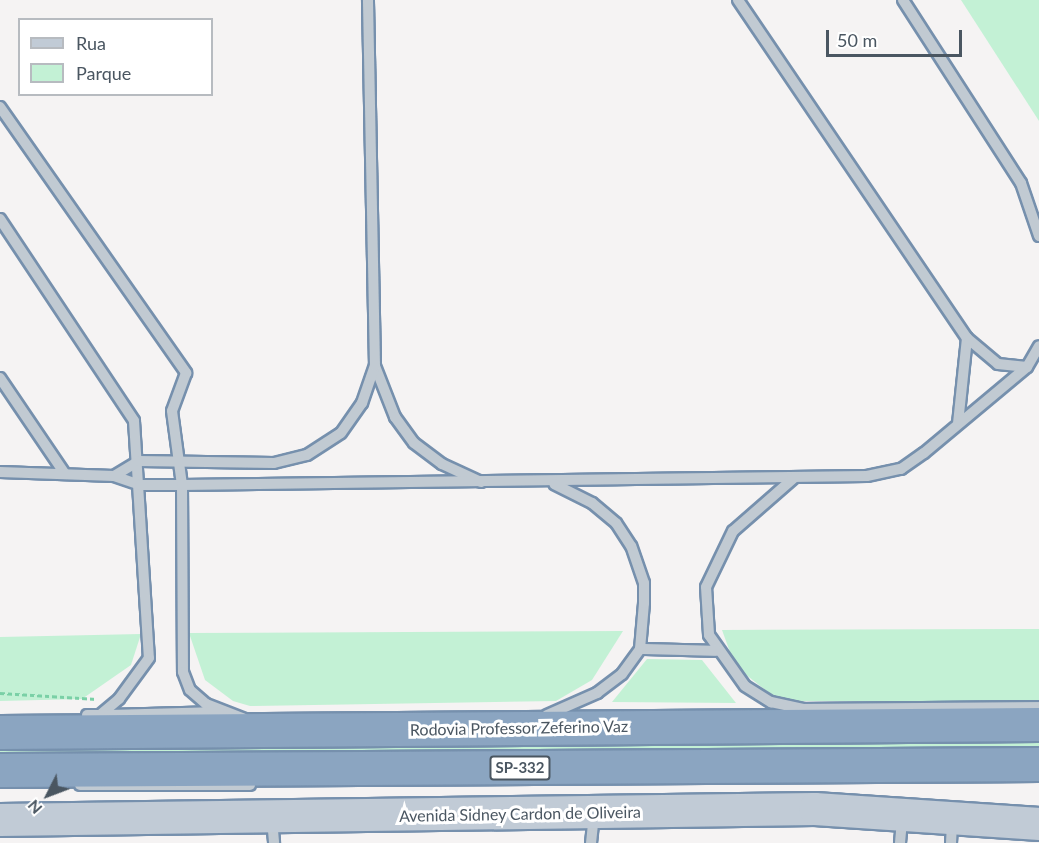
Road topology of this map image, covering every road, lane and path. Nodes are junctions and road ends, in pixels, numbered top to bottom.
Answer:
1 (368, 0) edge
2 (738, 0) edge
3 (903, 0) edge
4 (0, 107) edge
5 (0, 219) edge
6 (1039, 236) edge
7 (966, 338) junction
8 (1039, 346) edge
9 (375, 366) junction
10 (1027, 367) junction
11 (0, 378) edge
12 (958, 424) junction
13 (139, 461) junction
14 (180, 461) junction
15 (0, 472) edge
16 (65, 474) junction
17 (114, 476) junction
18 (795, 477) junction
19 (483, 483) junction
20 (551, 483) junction
21 (140, 485) junction
22 (182, 485) junction
23 (640, 649) junction
24 (716, 651) junction
25 (0, 693) edge
26 (82, 695) dead end
27 (1039, 707) edge
28 (225, 712) junction
29 (78, 715) dead end
30 (100, 715) junction
31 (1039, 724) edge
32 (511, 727) junction
33 (302, 730) junction
34 (0, 732) edge
35 (1039, 764) edge
36 (454, 769) junction
37 (0, 770) edge
38 (316, 782) dead end
39 (59, 783) dead end
40 (70, 784) dead end
41 (268, 784) dead end
42 (902, 811) junction
43 (0, 820) edge
44 (1039, 824) edge
45 (592, 828) edge
46 (951, 829) edge
47 (273, 830) edge
48 (900, 843) edge

1 - 9 lane
2 - 7 lane
3 - 6 lane
4 - 14 lane
5 - 13 lane
7 - 10 lane
7 - 12 lane
8 - 10 lane
9 - 14 lane
9 - 19 lane
10 - 12 lane
11 - 16 lane
12 - 18 lane
13 - 14 lane
13 - 17 lane
13 - 21 lane
14 - 22 lane
15 - 16 lane
16 - 17 lane
17 - 21 lane
18 - 20 lane
18 - 24 lane
19 - 20 lane
19 - 22 lane
20 - 23 lane
21 - 22 lane
21 - 30 lane
22 - 28 lane
23 - 24 lane
23 - 32 lane
24 - 27 lane
25 - 26 path
28 - 30 lane
28 - 33 lane
29 - 30 lane
31 - 32 highway, Rodovia Professor Zeferino Vaz
32 - 33 highway, Rodovia Professor Zeferino Vaz
33 - 34 highway, Rodovia Professor Zeferino Vaz
35 - 36 highway, SP-332
36 - 37 highway, SP-332
36 - 38 lane
37 - 39 lane
40 - 41 lane
42 - 45 street, Avenida Sidney Cardon de Oliveira
42 - 46 street, Avenida Sidney Cardon de Oliveira
42 - 48 lane
43 - 47 street, Avenida Sidney Cardon de Oliveira
44 - 46 street, Avenida Sidney Cardon de Oliveira
45 - 47 street, Avenida Sidney Cardon de Oliveira

